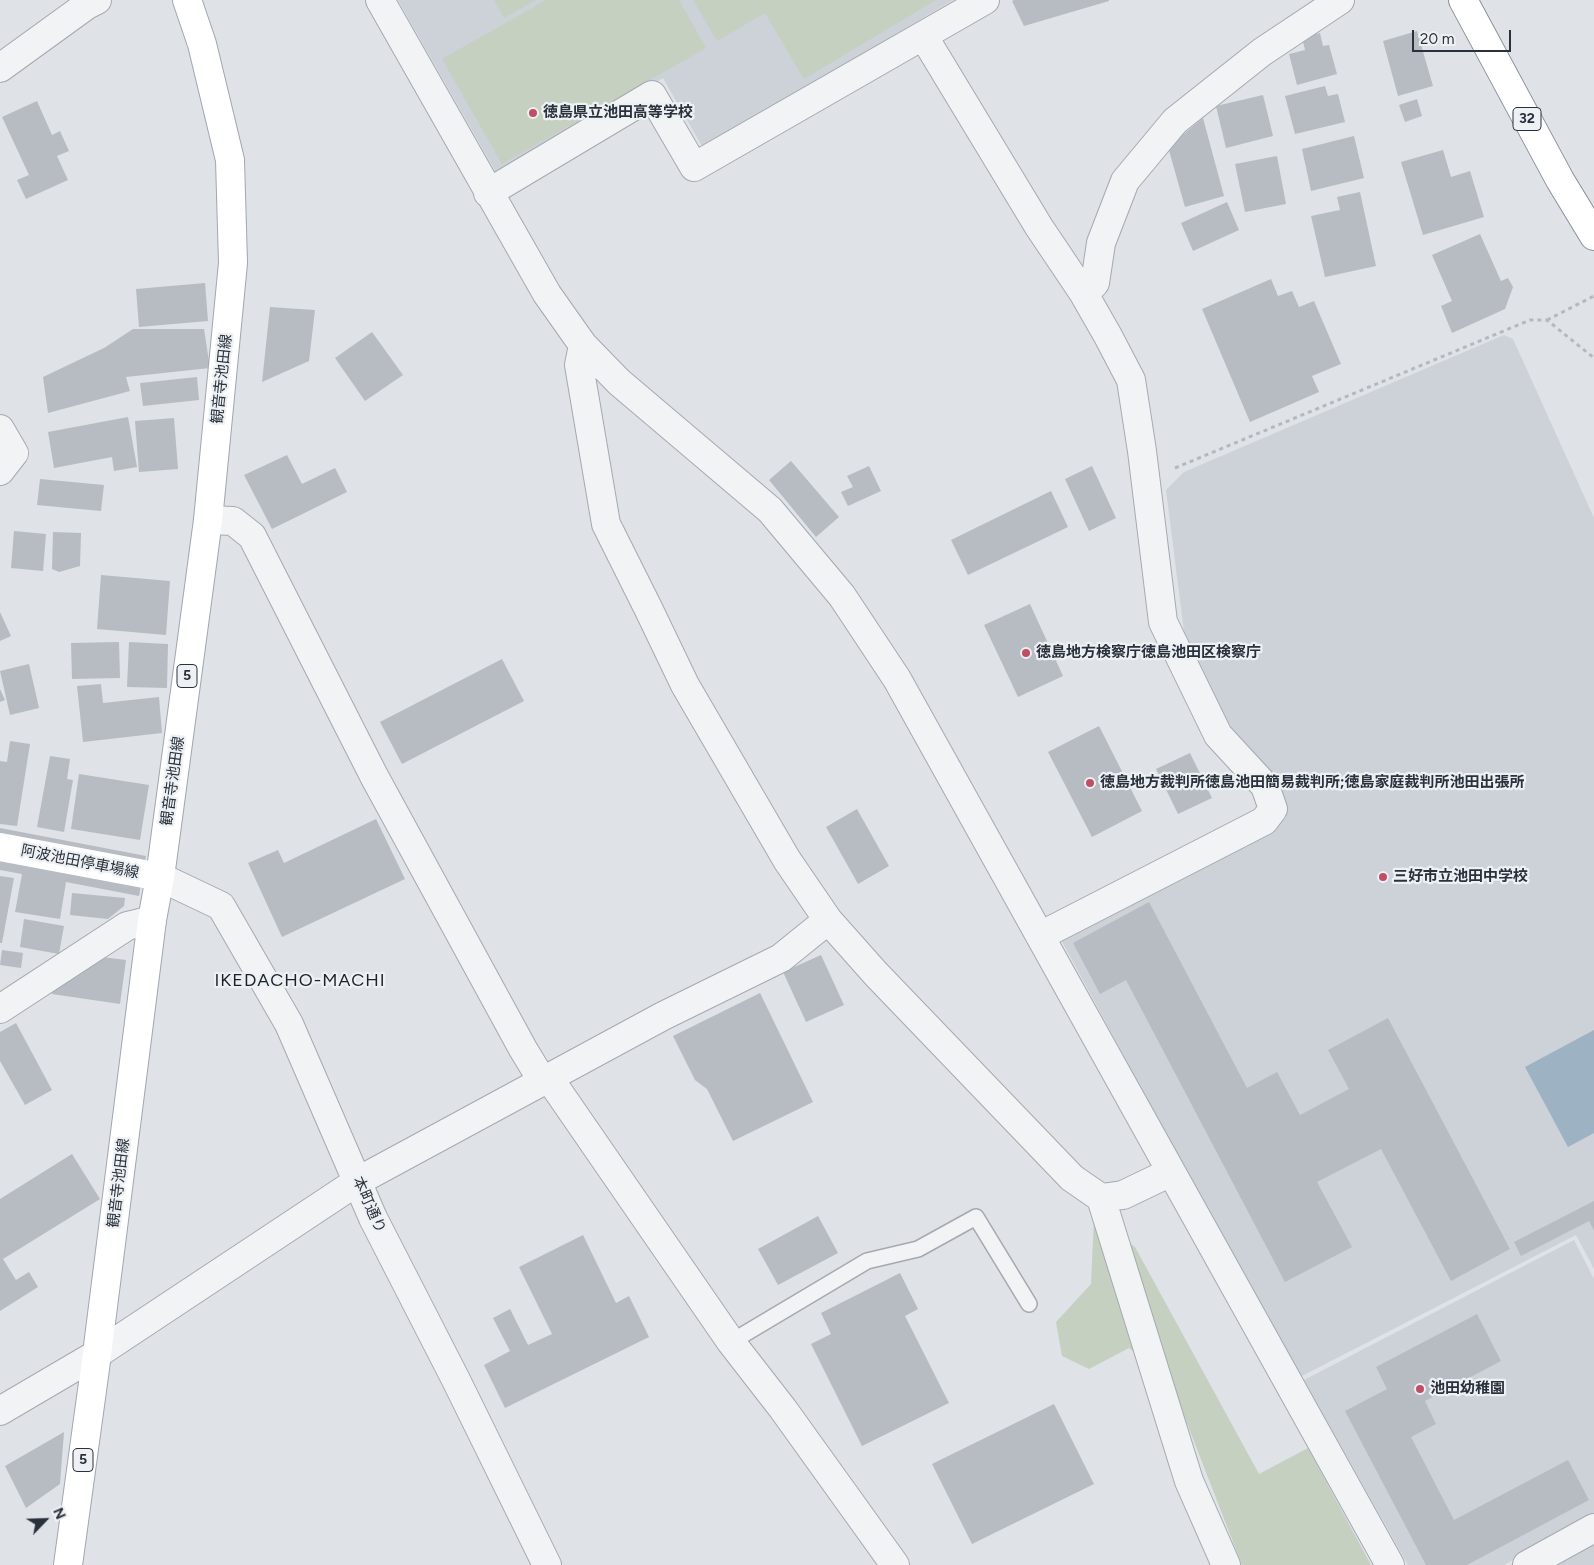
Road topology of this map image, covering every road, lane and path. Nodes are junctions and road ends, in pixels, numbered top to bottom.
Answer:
1 (97, 0) edge
2 (187, 0) edge
3 (380, 0) edge
4 (986, 0) edge
5 (1340, 0) edge
6 (1463, 0) edge
7 (924, 37) junction
8 (0, 68) edge
9 (488, 193) junction
10 (1594, 236) edge
11 (1084, 294) junction
12 (1594, 296) edge
13 (1547, 320) junction
14 (583, 344) junction
15 (1594, 358) edge
16 (0, 429) edge
17 (0, 471) edge
18 (1146, 480) junction
19 (208, 520) junction
20 (0, 846) edge
21 (160, 877) junction
22 (152, 920) junction
23 (828, 920) junction
24 (1040, 936) junction
25 (0, 1009) edge
26 (546, 1080) junction
27 (1171, 1172) junction
28 (358, 1181) junction
29 (1101, 1198) junction
30 (1029, 1304) dead end
31 (731, 1342) junction
32 (97, 1354) junction
33 (0, 1411) edge
34 (1594, 1528) edge
35 (68, 1565) edge
36 (547, 1565) edge
37 (895, 1565) edge
38 (1226, 1565) edge
39 (1390, 1565) edge
40 (1527, 1565) edge

1 - 8 street
2 - 19 main road, 観音寺池田線 / 5
3 - 9 street
4 - 7 street
5 - 11 street
6 - 10 main road, 32
7 - 9 street
7 - 11 street
9 - 14 street
11 - 18 street
12 - 13 path
13 - 15 path
13 - 18 path
14 - 23 street
14 - 24 street
16 - 17 street
18 - 24 street
19 - 21 main road, 観音寺池田線 / 5
19 - 26 street
20 - 21 main road, 阿波池田停車場線
21 - 22 main road, 観音寺池田線 / 5
21 - 28 street, 本町通り
22 - 25 street
22 - 32 main road, 観音寺池田線 / 5
23 - 26 street
23 - 29 street
24 - 27 street
26 - 28 street
26 - 31 street
27 - 29 street
27 - 39 street
28 - 32 street
28 - 36 street, 本町通り
29 - 38 street
30 - 31 lane
31 - 37 street
32 - 33 street
32 - 35 main road, 観音寺池田線 / 5
34 - 40 street

